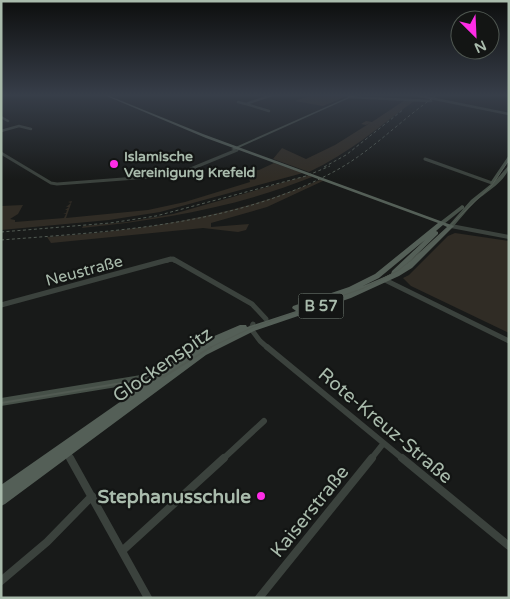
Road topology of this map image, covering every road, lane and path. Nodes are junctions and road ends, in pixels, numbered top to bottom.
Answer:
1 (173, 123) edge
2 (293, 123) edge
3 (288, 125) junction
4 (31, 129) dead end
5 (1, 131) edge
6 (249, 144) junction
7 (237, 149) junction
8 (1, 153) edge
9 (252, 153) junction
10 (265, 158) junction
11 (508, 158) edge
12 (425, 159) dead end
13 (509, 166) edge
14 (492, 184) junction
15 (372, 198) junction
16 (473, 201) junction
17 (418, 217) junction
18 (439, 223) junction
19 (450, 227) junction
20 (428, 233) junction
21 (509, 237) edge
22 (387, 279) junction
23 (1, 305) edge
24 (266, 319) junction
25 (252, 326) junction
26 (509, 341) edge
27 (162, 378) junction
28 (114, 384) junction
29 (144, 389) junction
30 (1, 402) edge
31 (264, 421) dead end
32 (383, 444) junction
33 (66, 450) junction
34 (1, 492) edge
35 (92, 496) junction
36 (1, 500) edge
37 (509, 546) edge
38 (122, 551) junction
39 (1, 581) edge
40 (148, 598) edge
41 (259, 598) edge

1 - 7 main road
2 - 3 main road
3 - 6 main road
3 - 7 main road
4 - 5 street
6 - 7 main road
6 - 9 main road
7 - 8 street
7 - 9 main road
7 - 10 main road
9 - 10 main road
10 - 15 main road
11 - 14 main road
12 - 14 street
13 - 14 main road
14 - 16 main road
15 - 17 main road
15 - 18 main road
16 - 18 main road
16 - 19 main road
17 - 18 main road
17 - 20 main road
18 - 19 main road
18 - 20 main road, B 57
18 - 22 main road, B 57
19 - 21 street
19 - 22 main road
20 - 24 main road, Glockenspitz / B 57
22 - 25 main road, Glockenspitz / B 57
22 - 26 street
23 - 24 street, Neustraße
24 - 25 main road, Glockenspitz / B 57
25 - 27 main road, Glockenspitz / B 57
25 - 32 street, Rote-Kreuz-Straße
27 - 28 main road
27 - 29 main road, Glockenspitz / B 57
27 - 33 main road, Glockenspitz / B 57
28 - 29 main road
28 - 30 main road
29 - 33 main road, Glockenspitz / B 57
31 - 38 street
32 - 37 street, Rote-Kreuz-Straße
32 - 41 street, Kaiserstraße
33 - 34 main road, Glockenspitz / B 57
33 - 35 street
33 - 36 main road, Glockenspitz / B 57
35 - 38 street
35 - 39 street
38 - 40 street

